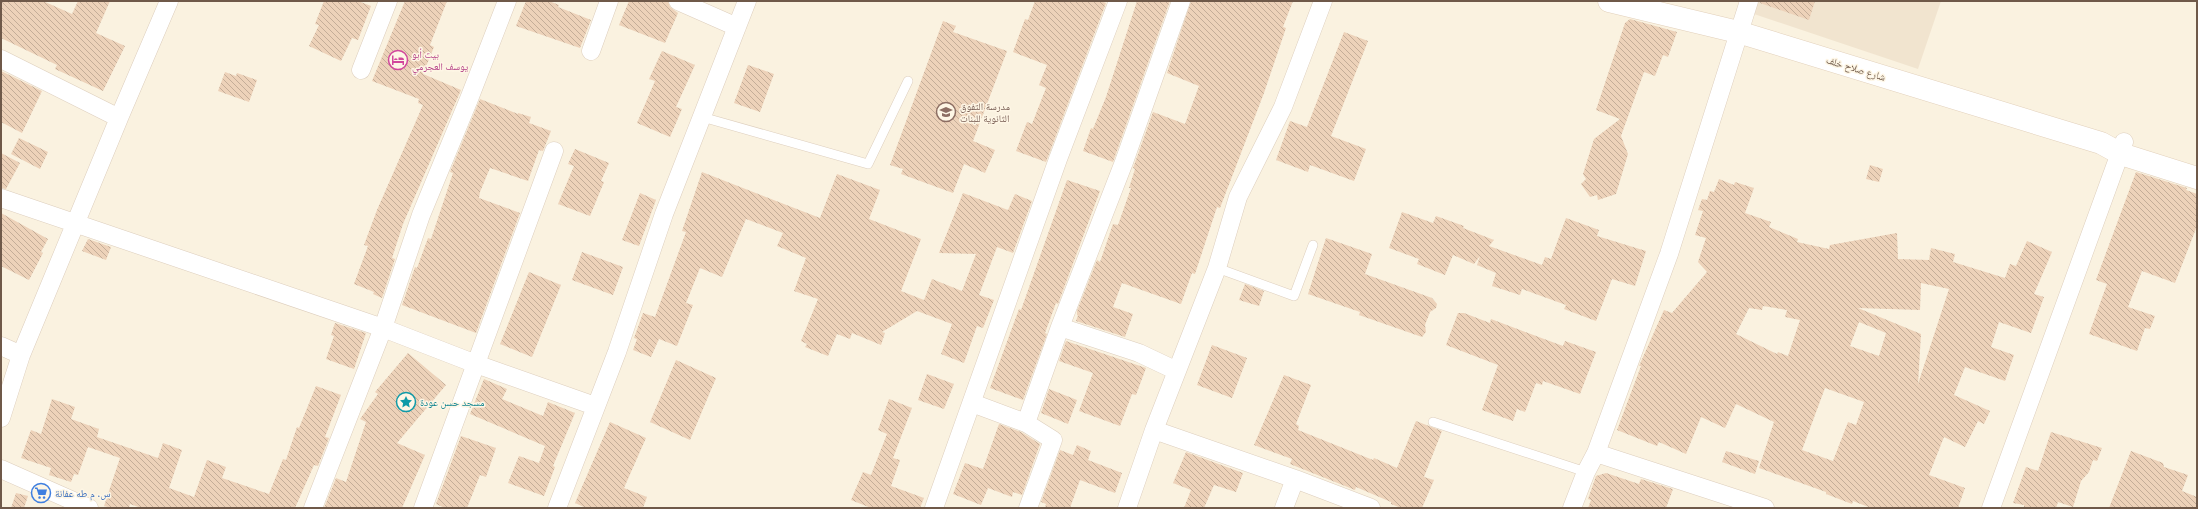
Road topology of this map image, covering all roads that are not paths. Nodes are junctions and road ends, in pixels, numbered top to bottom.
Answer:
1 (169, 1) edge
2 (388, 1) edge
3 (507, 1) edge
4 (610, 1) edge
5 (678, 1) edge
6 (747, 1) edge
7 (1118, 1) edge
8 (1181, 1) edge
9 (1323, 1) edge
10 (1609, 1) edge
11 (1749, 1) edge
12 (737, 27) junction
13 (1738, 32) junction
14 (591, 51) dead end
15 (1, 59) edge
16 (361, 70) dead end
17 (908, 81) dead end
18 (702, 117) junction
19 (119, 118) junction
20 (2122, 148) junction
21 (554, 151) dead end
22 (2197, 163) edge
23 (2197, 178) edge
24 (1, 198) edge
25 (75, 223) junction
26 (1313, 245) dead end
27 (1217, 268) junction
28 (1060, 327) junction
29 (383, 328) junction
30 (1, 346) edge
31 (21, 355) junction
32 (476, 364) junction
33 (1177, 371) junction
34 (972, 403) junction
35 (596, 406) junction
36 (1, 418) edge
37 (1433, 422) dead end
38 (1026, 423) junction
39 (1154, 430) junction
40 (1596, 453) junction
41 (1, 469) edge
42 (1586, 472) junction
43 (1295, 479) junction
44 (89, 508) edge
45 (313, 508) edge
46 (423, 508) edge
47 (557, 508) edge
48 (934, 508) edge
49 (1028, 508) edge
50 (1127, 508) edge
51 (1284, 508) edge
52 (1371, 508) edge
53 (1572, 508) edge
54 (1765, 508) edge
55 (1991, 508) edge

1 - 19 street
2 - 16 street
3 - 29 street
4 - 14 street
5 - 12 street
6 - 12 street
7 - 34 street
8 - 28 street
9 - 27 street
10 - 13 main road, شارع صلاح خلف
11 - 13 street
12 - 18 street
13 - 20 main road, شارع صلاح خلف
13 - 40 street
15 - 19 street
17 - 18 lane
18 - 35 street
19 - 25 street
20 - 22 main road, شارع صلاح خلف
20 - 23 main road, شارع صلاح خلف
20 - 55 street
21 - 32 street
24 - 25 street
25 - 29 street
25 - 31 street
26 - 27 lane
27 - 33 street
28 - 33 street
28 - 38 street
29 - 32 street
29 - 45 street
30 - 31 street
31 - 36 street
32 - 35 street
32 - 46 street
33 - 39 street
34 - 38 street
34 - 48 street
35 - 47 street
37 - 42 lane
38 - 49 street
39 - 43 street
39 - 50 street
40 - 42 street
40 - 54 street
41 - 44 street
42 - 53 street
43 - 51 street
43 - 52 street

